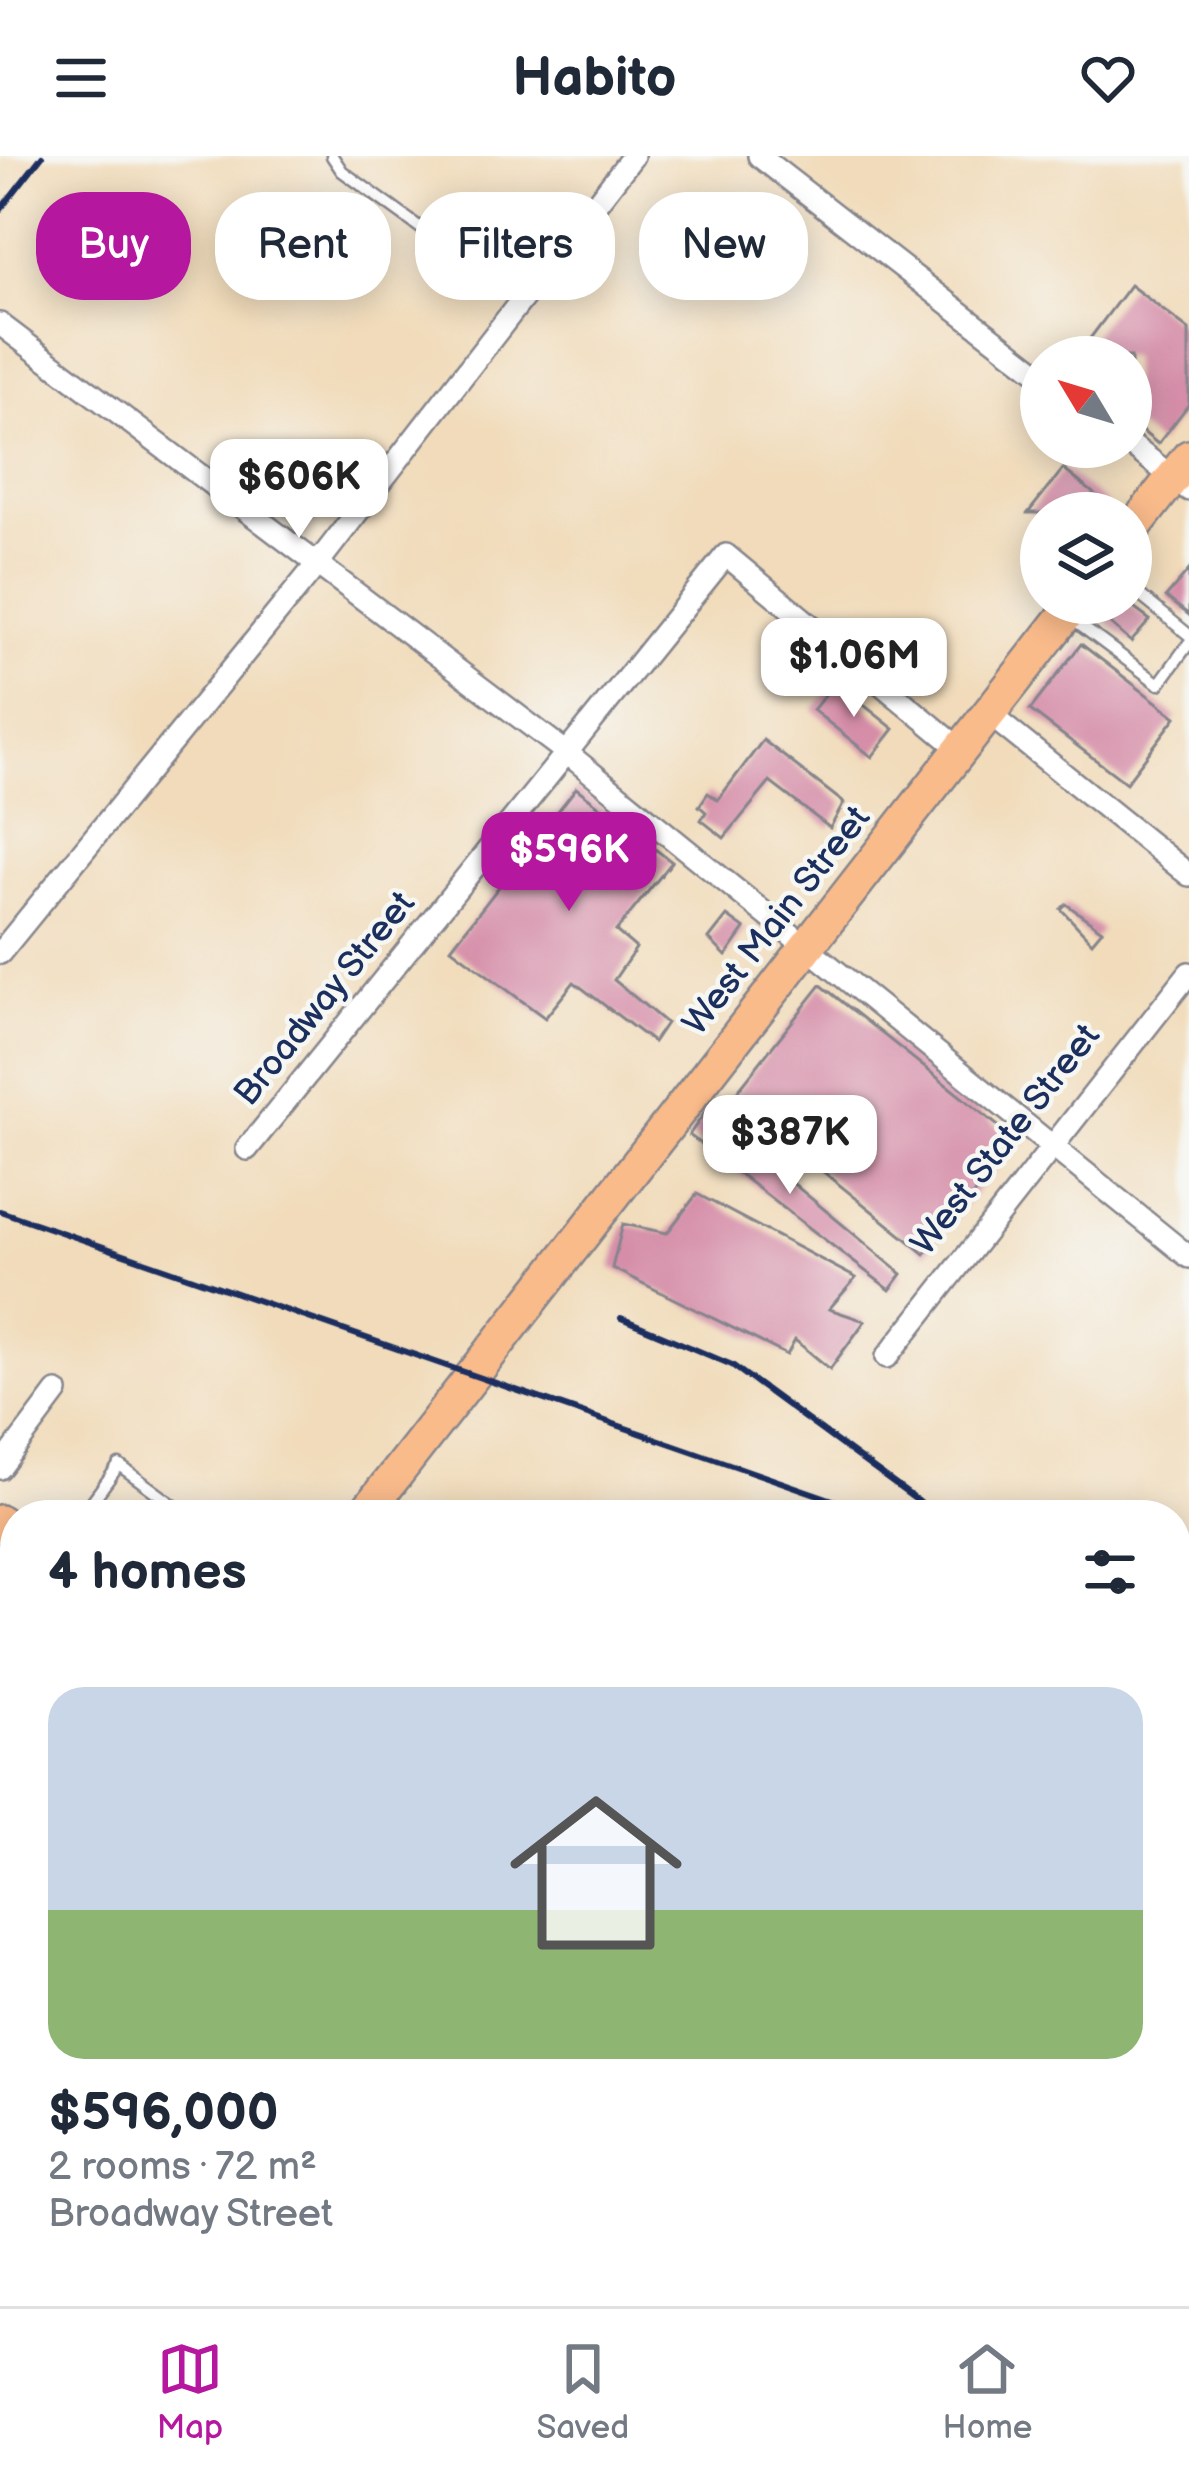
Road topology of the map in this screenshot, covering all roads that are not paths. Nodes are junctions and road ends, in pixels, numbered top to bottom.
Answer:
1 (332, 156) edge
2 (633, 156) edge
3 (759, 156) edge
4 (605, 192) edge
5 (415, 224) edge
6 (522, 300) edge
7 (0, 324) edge
8 (1020, 359) edge
9 (1152, 457) edge
10 (1184, 475) edge
11 (1152, 509) edge
12 (318, 563) junction
13 (1152, 606) edge
14 (1058, 624) edge
15 (1088, 624) edge
16 (1189, 639) edge
17 (988, 714) junction
18 (961, 749) junction
19 (567, 753) junction
20 (1189, 875) edge
21 (806, 947) junction
22 (0, 953) edge
23 (1189, 973) edge
24 (1047, 1148) junction
25 (247, 1149) dead end
26 (1189, 1257) edge
27 (887, 1358) dead end
28 (57, 1392) dead end
29 (0, 1468) edge
30 (93, 1500) edge
31 (167, 1500) edge
32 (376, 1500) edge

1 - 5 lane
2 - 4 street
3 - 8 street
6 - 12 street
7 - 12 street
9 - 10 street
10 - 11 main road
12 - 19 street
12 - 22 street
13 - 16 lane
14 - 17 main road, West Main Street
15 - 16 lane
17 - 18 main road, West Main Street
17 - 20 street
18 - 19 street, Broadway Street
18 - 21 main road, West Main Street
19 - 21 street
19 - 25 street, Broadway Street
21 - 24 street
21 - 32 main road, West Main Street
23 - 24 street, West State Street
24 - 26 street
24 - 27 street, West State Street
28 - 29 street
30 - 31 lane

